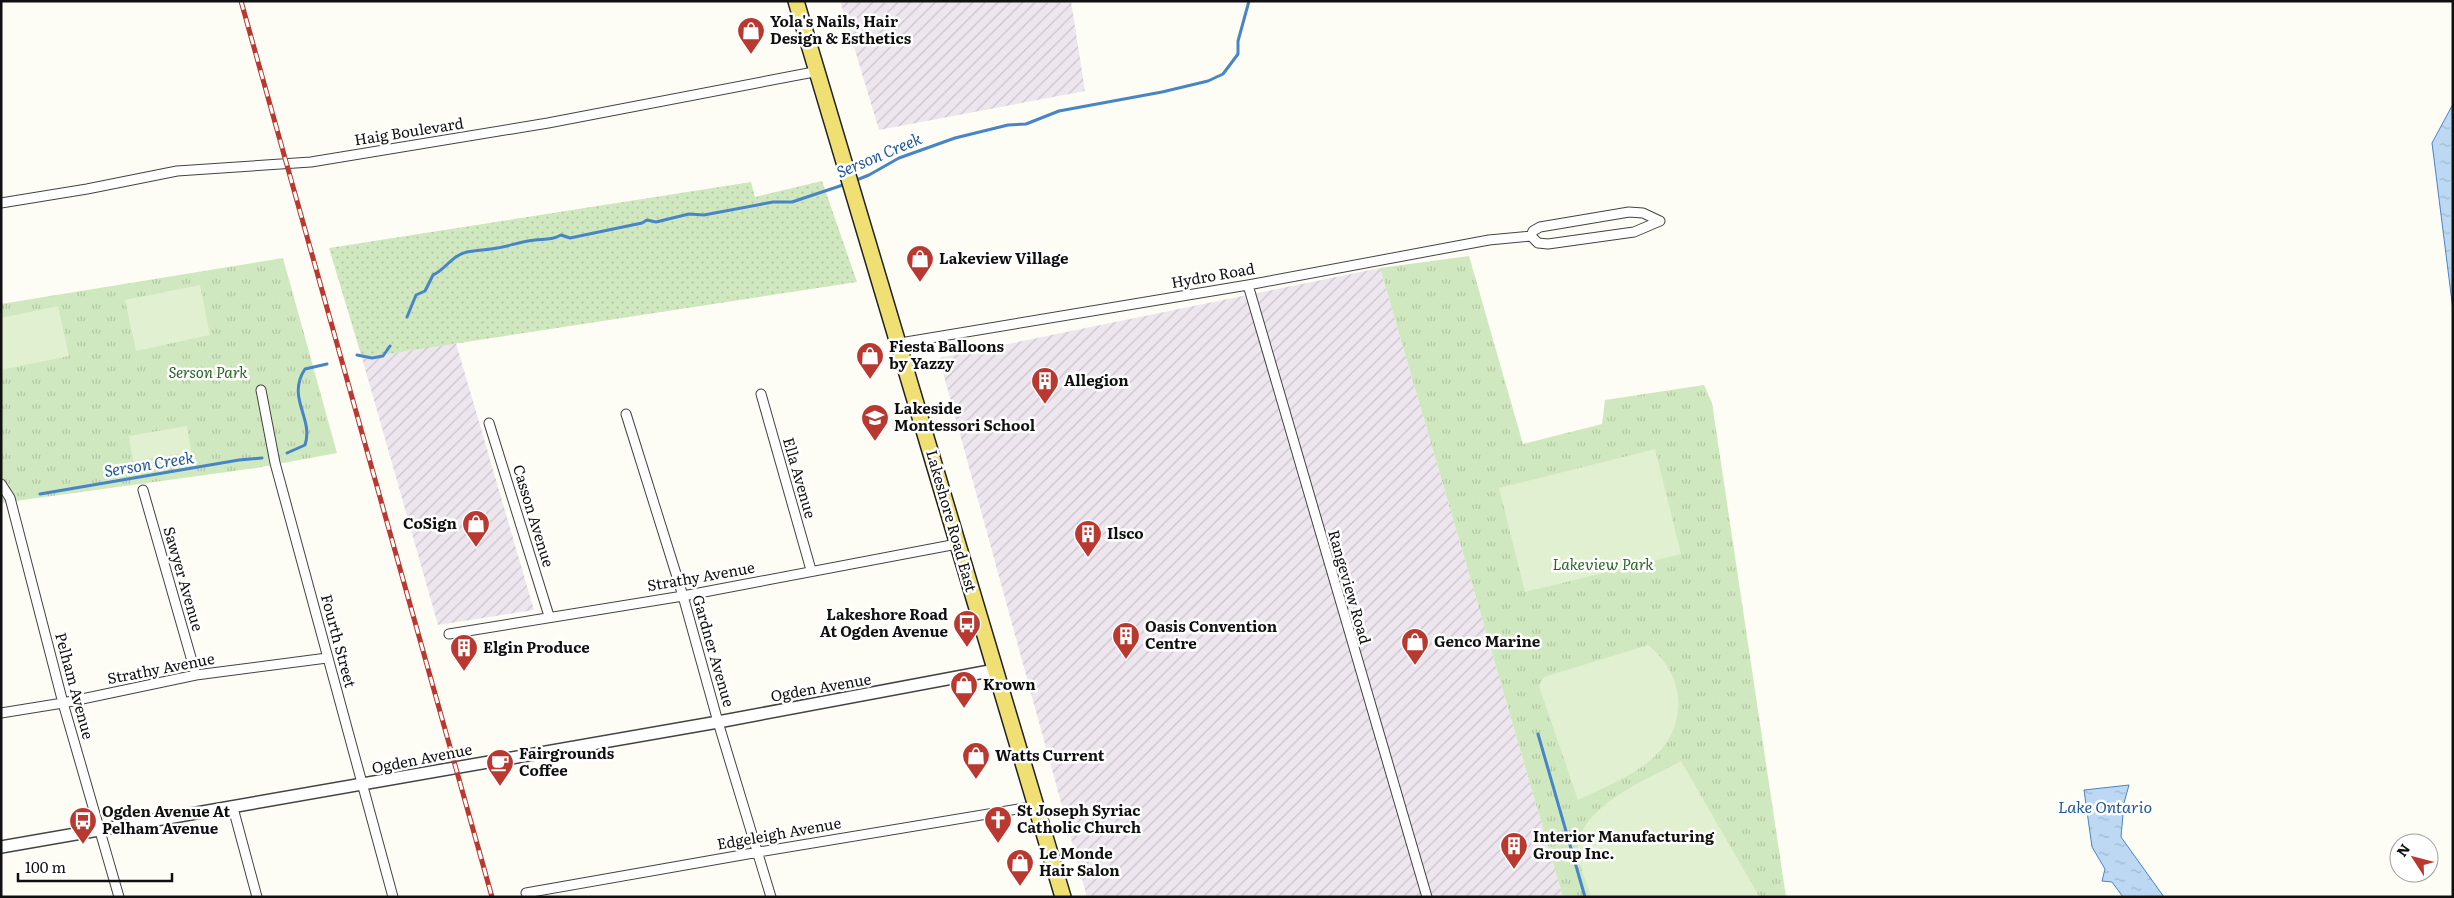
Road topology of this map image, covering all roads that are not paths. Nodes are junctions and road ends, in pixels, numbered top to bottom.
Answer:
1 (796, 1) edge
2 (819, 71) junction
3 (1, 203) edge
4 (1531, 236) junction
5 (1248, 285) junction
6 (900, 343) junction
7 (261, 390) dead end
8 (761, 394) dead end
9 (626, 414) dead end
10 (490, 423) dead end
11 (1, 484) edge
12 (143, 490) dead end
13 (957, 544) junction
14 (811, 570) junction
15 (683, 596) junction
16 (549, 616) junction
17 (449, 634) dead end
18 (328, 658) junction
19 (995, 670) junction
20 (196, 675) junction
21 (63, 703) junction
22 (1, 713) edge
23 (718, 722) junction
24 (363, 785) junction
25 (1036, 806) junction
26 (233, 808) junction
27 (101, 830) junction
28 (1, 847) edge
29 (759, 852) junction
30 (526, 893) dead end
31 (119, 897) edge
32 (258, 897) edge
33 (394, 897) edge
34 (771, 897) edge
35 (1064, 897) edge
36 (1427, 897) edge

1 - 2 main road, Lakeshore Road East
2 - 3 street, Haig Boulevard
2 - 6 main road, Lakeshore Road East
4 - 4 street
4 - 5 street, Hydro Road
5 - 6 street, Hydro Road
5 - 36 street, Rangeview Road
6 - 13 main road, Lakeshore Road East
7 - 18 street, Fourth Street
8 - 14 street, Ella Avenue
9 - 15 street, Gardner Avenue
10 - 16 street, Casson Avenue
11 - 21 street, Pelham Avenue
12 - 20 street, Sawyer Avenue
13 - 14 street, Strathy Avenue
13 - 19 main road, Lakeshore Road East
14 - 15 street, Strathy Avenue
15 - 16 street, Strathy Avenue
15 - 23 street, Gardner Avenue
16 - 17 street, Strathy Avenue
18 - 20 street, Strathy Avenue
18 - 24 street, Fourth Street
19 - 23 street, Ogden Avenue
19 - 25 main road, Lakeshore Road East
20 - 21 street, Strathy Avenue
21 - 22 street, Strathy Avenue
21 - 27 street, Pelham Avenue
23 - 24 street, Ogden Avenue
23 - 29 street, Gardner Avenue
24 - 26 street, Ogden Avenue
24 - 33 street, Fourth Street
25 - 29 street, Edgeleigh Avenue
25 - 35 main road, Lakeshore Road East
26 - 27 street, Ogden Avenue
26 - 32 street
27 - 28 street, Ogden Avenue
27 - 31 street, Pelham Avenue
29 - 30 street, Edgeleigh Avenue
29 - 34 street, Gardner Avenue

